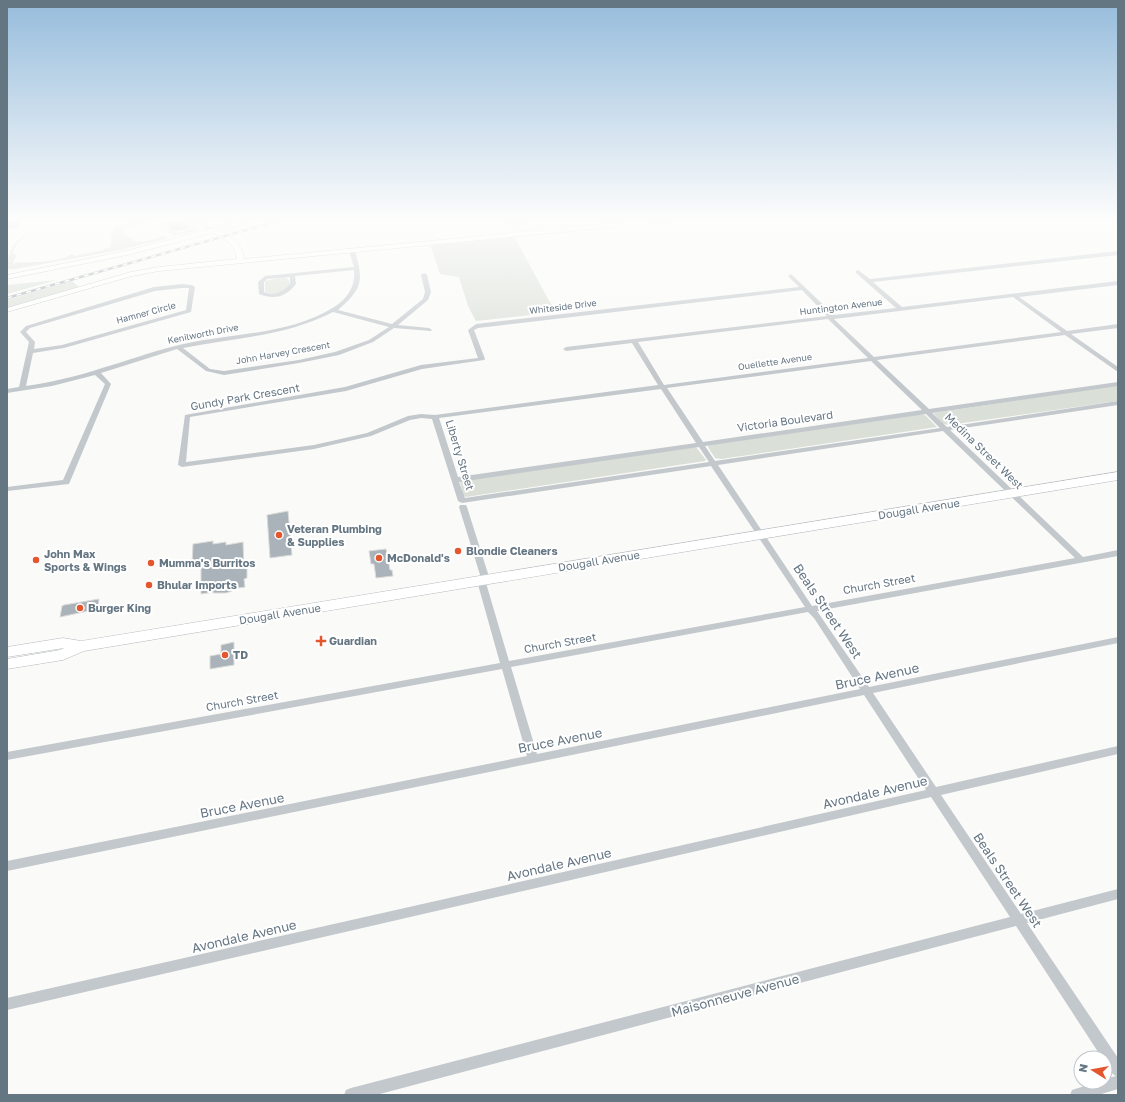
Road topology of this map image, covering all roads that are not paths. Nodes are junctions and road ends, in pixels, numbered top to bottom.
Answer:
1 (21, 269) edge
2 (47, 269) edge
3 (158, 269) edge
4 (343, 269) edge
5 (356, 269) edge
6 (972, 269) edge
7 (7, 272) edge
8 (858, 272) dead end
9 (292, 275) junction
10 (424, 275) dead end
11 (791, 276) dead end
12 (7, 277) edge
13 (869, 281) junction
14 (1118, 283) edge
15 (802, 288) junction
16 (1013, 295) junction
17 (901, 309) junction
18 (7, 310) edge
19 (332, 310) junction
20 (830, 317) junction
21 (392, 326) junction
22 (1118, 326) edge
23 (429, 330) dead end
24 (471, 330) joint
25 (1066, 333) junction
26 (634, 341) junction
27 (179, 347) junction
28 (566, 349) dead end
29 (30, 351) junction
30 (871, 359) junction
31 (1118, 370) edge
32 (96, 372) junction
33 (1118, 384) edge
34 (662, 386) junction
35 (22, 389) junction
36 (7, 391) edge
37 (1118, 403) edge
38 (926, 411) junction
39 (435, 416) junction
40 (945, 429) junction
41 (700, 444) junction
42 (713, 464) junction
43 (1118, 476) edge
44 (455, 480) junction
45 (7, 489) edge
46 (1012, 493) junction
47 (463, 504) junction
48 (760, 535) junction
49 (1118, 553) edge
50 (1081, 560) junction
51 (483, 580) junction
52 (810, 609) junction
53 (1118, 640) edge
54 (8, 660) edge
55 (505, 665) junction
56 (867, 691) junction
57 (1118, 750) edge
58 (7, 756) edge
59 (533, 759) junction
60 (934, 792) junction
61 (7, 866) edge
62 (1118, 894) edge
63 (1019, 920) junction
64 (7, 1004) edge
65 (1118, 1070) edge
66 (1118, 1082) edge
67 (351, 1095) edge
68 (1077, 1095) edge

1 - 7 street
2 - 12 street
3 - 18 street
4 - 9 street
5 - 19 street, Kenilworth Drive
6 - 13 street
8 - 13 street
9 - 9 street
10 - 21 street, John Harvey Crescent
11 - 15 street, Medina Street West
13 - 17 street
14 - 16 street, Huntington Avenue
15 - 20 street, Medina Street West
15 - 24 street, Whiteside Drive
16 - 17 street, Huntington Avenue
16 - 25 street
17 - 20 street, Huntington Avenue
19 - 21 street
19 - 27 street, Kenilworth Drive
20 - 26 street, Huntington Avenue
20 - 30 street, Medina Street West
21 - 23 street
21 - 27 street, John Harvey Crescent
22 - 25 street, Ouellette Avenue
24 - 39 street, Gundy Park Crescent
25 - 30 street, Ouellette Avenue
25 - 31 street
26 - 28 street, Huntington Avenue
26 - 34 street, Beals Street West
27 - 32 street, Kenilworth Drive
29 - 29 street, Hamner Circle
29 - 35 street, Hamner Circle
30 - 34 street, Ouellette Avenue
30 - 38 street, Medina Street West
32 - 35 street, Kenilworth Drive
32 - 45 street
33 - 38 street, Victoria Boulevard
34 - 39 street, Ouellette Avenue
34 - 41 street, Beals Street West
35 - 36 street, Kenilworth Drive
37 - 40 street
38 - 40 street, Medina Street West
38 - 41 street, Victoria Boulevard
39 - 44 street, Liberty Street
40 - 42 street
40 - 46 street, Medina Street West
41 - 42 street, Beals Street West
41 - 44 street, Victoria Boulevard
42 - 47 street
42 - 48 street, Beals Street West
43 - 46 main road, Dougall Avenue
44 - 47 street, Liberty Street
46 - 48 main road, Dougall Avenue
46 - 50 street, Medina Street West
47 - 51 street, Liberty Street
48 - 51 main road, Dougall Avenue
48 - 52 street, Beals Street West
49 - 50 street, Church Street
50 - 52 street, Church Street
51 - 54 main road, Dougall Avenue
51 - 55 street, Liberty Street
52 - 55 street, Church Street
52 - 56 street, Beals Street West
53 - 56 street, Bruce Avenue
55 - 58 street, Church Street
55 - 59 street, Liberty Street
56 - 59 street, Bruce Avenue
56 - 60 street, Beals Street West
57 - 60 street, Avondale Avenue
59 - 61 street, Bruce Avenue
60 - 63 street, Beals Street West
60 - 64 street, Avondale Avenue
62 - 63 street, Maisonneuve Avenue
63 - 65 street, Beals Street West
63 - 67 street, Maisonneuve Avenue
66 - 68 street

